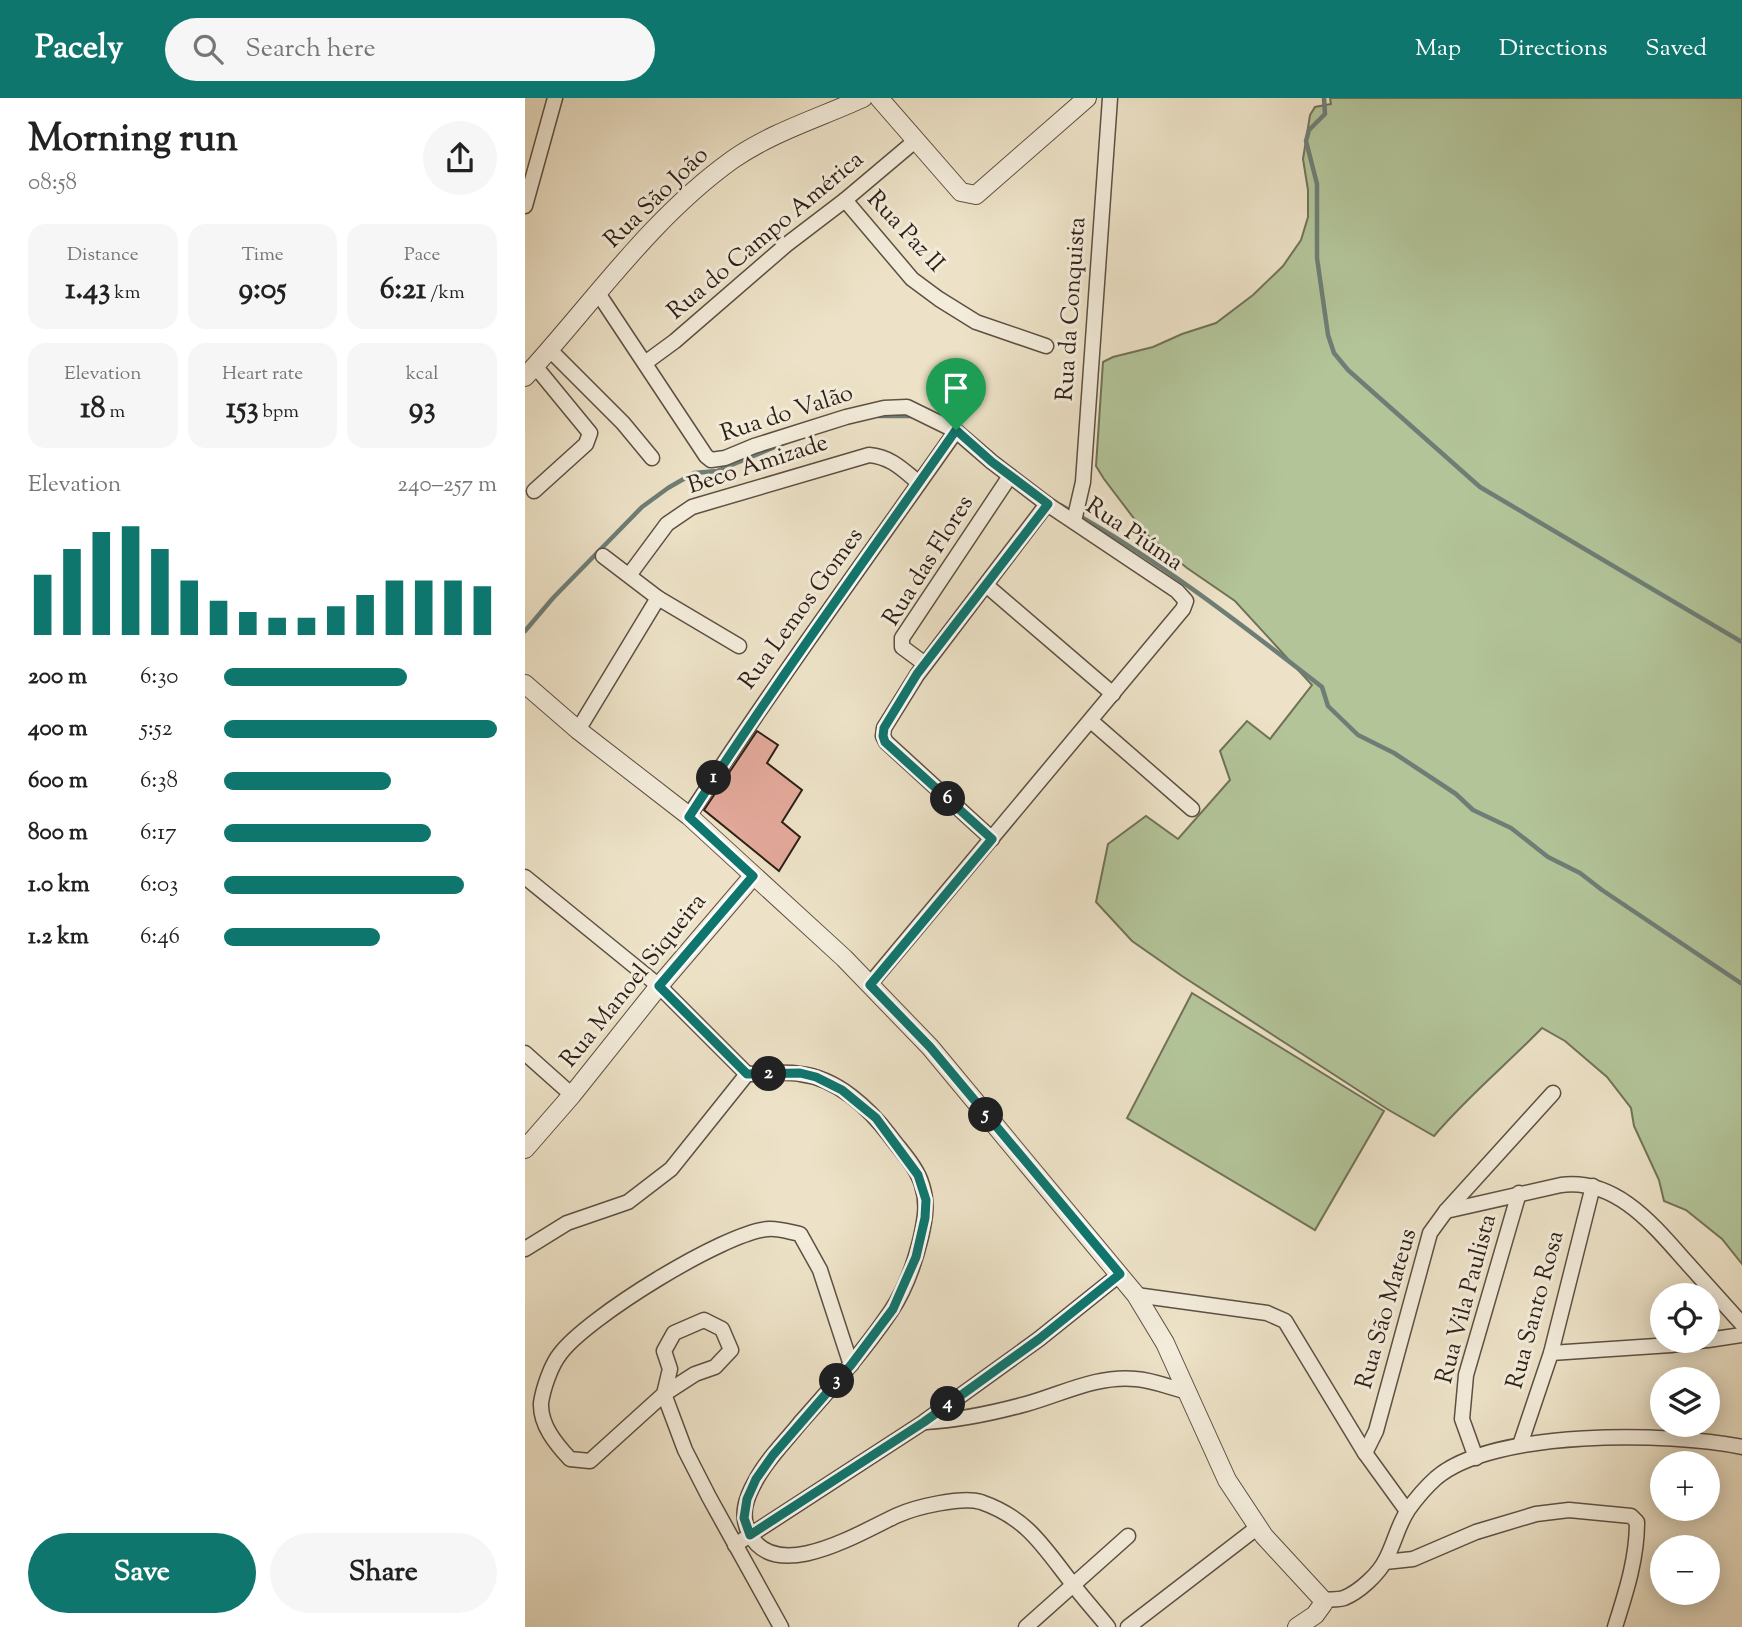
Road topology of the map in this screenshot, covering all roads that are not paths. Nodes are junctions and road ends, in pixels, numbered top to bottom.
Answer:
1 (555, 98) edge
2 (863, 98) edge
3 (879, 98) edge
4 (1087, 98) edge
5 (1110, 98) edge
6 (915, 141) junction
7 (845, 200) junction
8 (525, 206) edge
9 (598, 293) junction
10 (1046, 346) dead end
11 (550, 349) junction
12 (645, 363) junction
13 (530, 372) edge
14 (956, 430) junction
15 (652, 458) dead end
16 (1010, 476) junction
17 (919, 483) junction
18 (534, 491) dead end
19 (1048, 504) junction
20 (1074, 522) junction
21 (603, 556) dead end
22 (630, 574) junction
23 (986, 585) junction
24 (658, 598) junction
25 (739, 646) dead end
26 (925, 664) junction
27 (525, 684) edge
28 (1113, 694) junction
29 (1091, 721) junction
30 (578, 730) junction
31 (1192, 809) dead end
32 (689, 817) junction
33 (992, 839) junction
34 (753, 876) junction
35 (525, 877) edge
36 (870, 985) junction
37 (659, 986) junction
38 (525, 1053) edge
39 (747, 1074) junction
40 (1553, 1093) dead end
41 (572, 1095) junction
42 (525, 1149) edge
43 (1593, 1186) junction
44 (1519, 1193) junction
45 (1446, 1211) junction
46 (525, 1249) edge
47 (1120, 1274) junction
48 (1136, 1295) junction
49 (1742, 1324) edge
50 (1742, 1335) edge
51 (1720, 1338) edge
52 (1650, 1346) edge
53 (1551, 1353) junction
54 (851, 1365) junction
55 (1188, 1392) junction
56 (664, 1394) junction
57 (924, 1422) junction
58 (1520, 1445) junction
59 (1742, 1447) edge
60 (1365, 1453) junction
61 (1476, 1458) junction
62 (1407, 1511) junction
63 (1258, 1527) junction
64 (750, 1535) junction
65 (1128, 1536) dead end
66 (736, 1545) junction
67 (1385, 1562) junction
68 (1072, 1584) junction
69 (1319, 1614) edge
70 (781, 1627) edge
71 (1026, 1627) edge
72 (1108, 1627) edge
73 (1128, 1627) edge
74 (1297, 1627) edge
75 (1615, 1627) edge

1 - 8 street
2 - 9 street, Rua São João
3 - 6 street
4 - 6 street
5 - 20 street, Rua da Conquista
6 - 7 street, Rua do Campo América
7 - 10 street, Rua Paz II
7 - 12 street, Rua do Campo América
9 - 11 street, Rua São João
9 - 12 street, Rua do Valão
11 - 13 street, Rua São João
11 - 15 street
12 - 14 street, Rua do Valão
13 - 18 street
14 - 16 street, Rua do Valão
14 - 17 street, Rua Lemos Gomes
16 - 19 street, Rua do Valão
16 - 26 street, Rua das Flores
17 - 22 street, Beco Amizade
17 - 32 street, Rua Lemos Gomes
19 - 20 street, Rua Piúma
19 - 23 street
20 - 28 street, Rua Piúma
21 - 22 street
22 - 24 street
23 - 26 street
23 - 28 street
24 - 25 street
24 - 30 street
26 - 33 street
27 - 30 street
28 - 29 street
29 - 31 street
29 - 33 street
30 - 32 street
32 - 34 street
33 - 36 street
34 - 36 street
34 - 37 street, Rua Manoel Siqueira
35 - 37 street
36 - 47 street
37 - 39 street
37 - 41 street, Rua Manoel Siqueira
38 - 41 street
39 - 46 street
39 - 54 street
40 - 45 street, Rua São Mateus
41 - 42 street, Rua Manoel Siqueira
43 - 44 street
43 - 49 street
43 - 53 street, Rua Santo Rosa
44 - 45 street
44 - 61 street, Rua Vila Paulista
45 - 60 street, Rua São Mateus
47 - 48 street
47 - 57 street
48 - 55 street
48 - 60 street
50 - 51 street
52 - 53 street
53 - 58 street, Rua Santo Rosa
54 - 56 street
54 - 64 street
55 - 57 street
55 - 63 street
56 - 56 street
56 - 66 street
57 - 64 street
58 - 59 street
58 - 61 street
60 - 62 street
61 - 62 street
62 - 67 street
63 - 69 street
63 - 73 street
64 - 66 street
64 - 68 street
65 - 68 street
66 - 70 street
67 - 69 street
67 - 75 street
68 - 71 street
68 - 72 street
69 - 74 street

